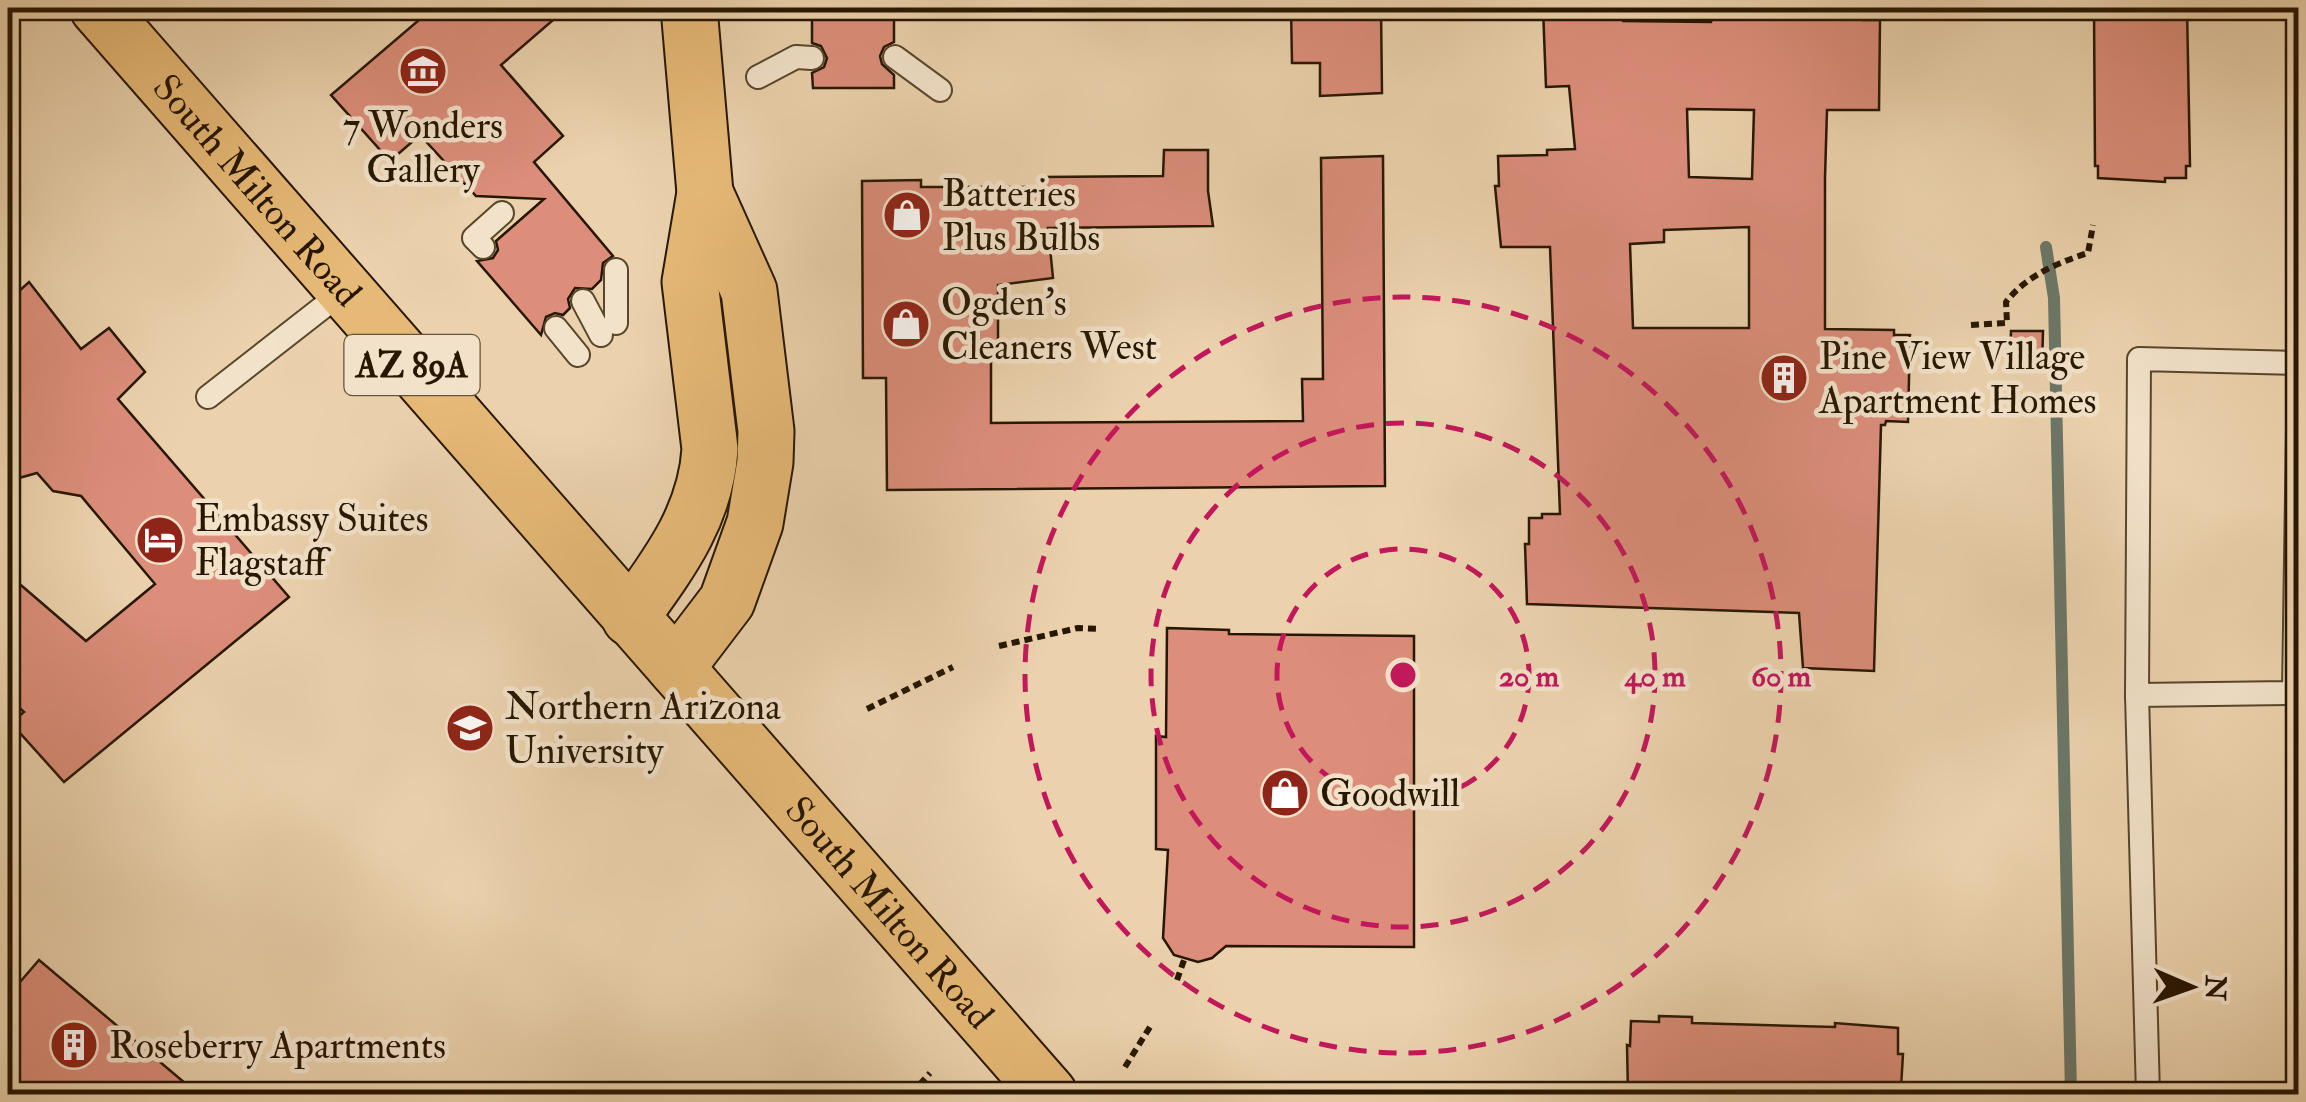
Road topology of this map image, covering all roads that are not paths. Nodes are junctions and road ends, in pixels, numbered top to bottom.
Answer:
1 (98, 8) edge
2 (689, 8) edge
3 (895, 57) dead end
4 (812, 58) dead end
5 (758, 77) dead end
6 (940, 90) dead end
7 (705, 194) junction
8 (502, 213) dead end
9 (482, 247) dead end
10 (616, 270) dead end
11 (345, 290) junction
12 (584, 301) dead end
13 (556, 328) dead end
14 (578, 355) dead end
15 (2298, 363) edge
16 (208, 397) dead end
17 (2298, 428) edge
18 (630, 618) junction
19 (676, 668) junction
20 (2137, 695) junction
21 (1049, 1094) edge
22 (2148, 1094) edge

1 - 11 main road, South Milton Road / AZ 89A
2 - 7 main road
3 - 6 lane
4 - 5 lane
7 - 18 main road
7 - 19 main road
8 - 9 lane
10 - 12 lane
11 - 16 lane
11 - 18 main road, South Milton Road / AZ 89A
13 - 14 lane
15 - 20 lane
17 - 20 lane
18 - 19 main road, South Milton Road
19 - 21 main road, South Milton Road
20 - 22 lane

